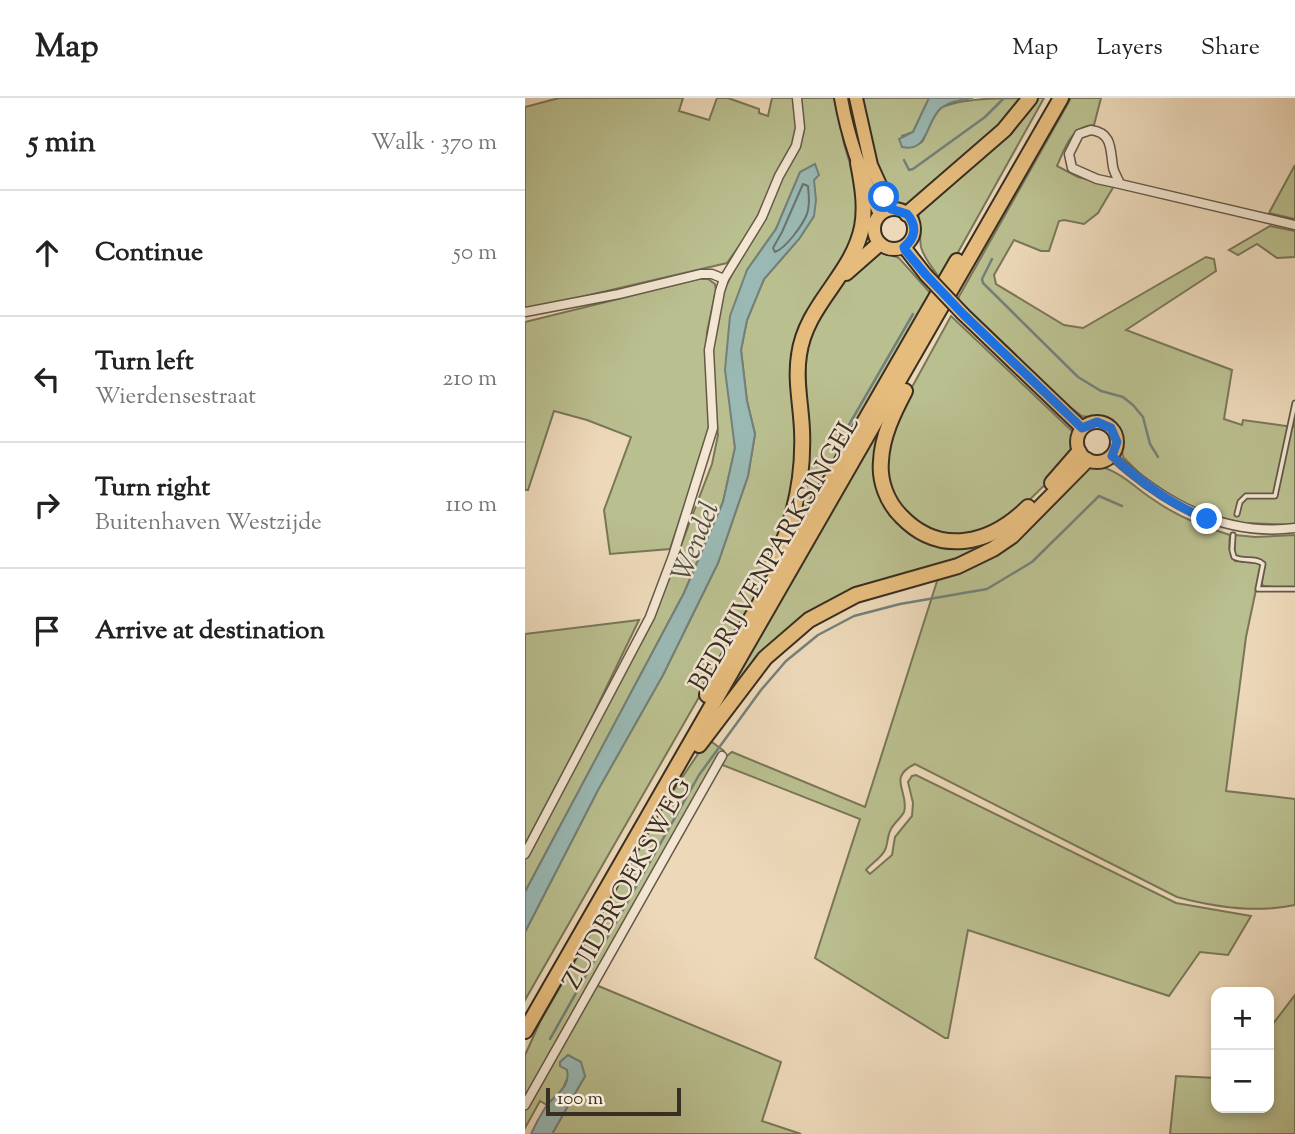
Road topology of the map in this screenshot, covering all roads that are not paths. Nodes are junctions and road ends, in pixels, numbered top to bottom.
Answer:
1 (797, 98) edge
2 (841, 98) edge
3 (856, 98) edge
4 (1030, 98) edge
5 (1050, 98) edge
6 (1061, 98) edge
7 (858, 163) junction
8 (1120, 184) junction
9 (885, 212) junction
10 (907, 214) junction
11 (1295, 225) edge
12 (879, 244) junction
13 (904, 247) junction
14 (973, 253) junction
15 (724, 279) junction
16 (832, 285) junction
17 (525, 313) edge
18 (1295, 403) edge
19 (1082, 428) junction
20 (1083, 456) junction
21 (1112, 456) junction
22 (1237, 514) dead end
23 (1295, 528) edge
24 (1233, 535) dead end
25 (1295, 589) edge
26 (736, 645) junction
27 (722, 756) dead end
28 (673, 773) junction
29 (525, 854) edge
30 (525, 1012) edge
31 (525, 1031) edge
32 (525, 1105) edge

1 - 15 street
2 - 7 main road
3 - 9 main road
4 - 10 highway
5 - 26 highway, BEDRIJVENPARKSINGEL
6 - 14 highway, BEDRIJVENPARKSINGEL
7 - 9 main road
7 - 16 highway
8 - 8 street
8 - 11 street
9 - 10 main road
9 - 12 main road
10 - 13 main road
12 - 13 main road
12 - 16 highway
13 - 19 main road, bridge
14 - 20 highway
14 - 28 highway, BEDRIJVENPARKSINGEL
15 - 17 street
15 - 29 street
16 - 26 highway
18 - 22 lane
19 - 20 main road
19 - 21 main road
20 - 21 main road
20 - 28 highway
21 - 23 street
24 - 25 lane
26 - 30 highway, BEDRIJVENPARKSINGEL
27 - 32 street, ZUIDBROEKSWEG
28 - 31 highway, BEDRIJVENPARKSINGEL

